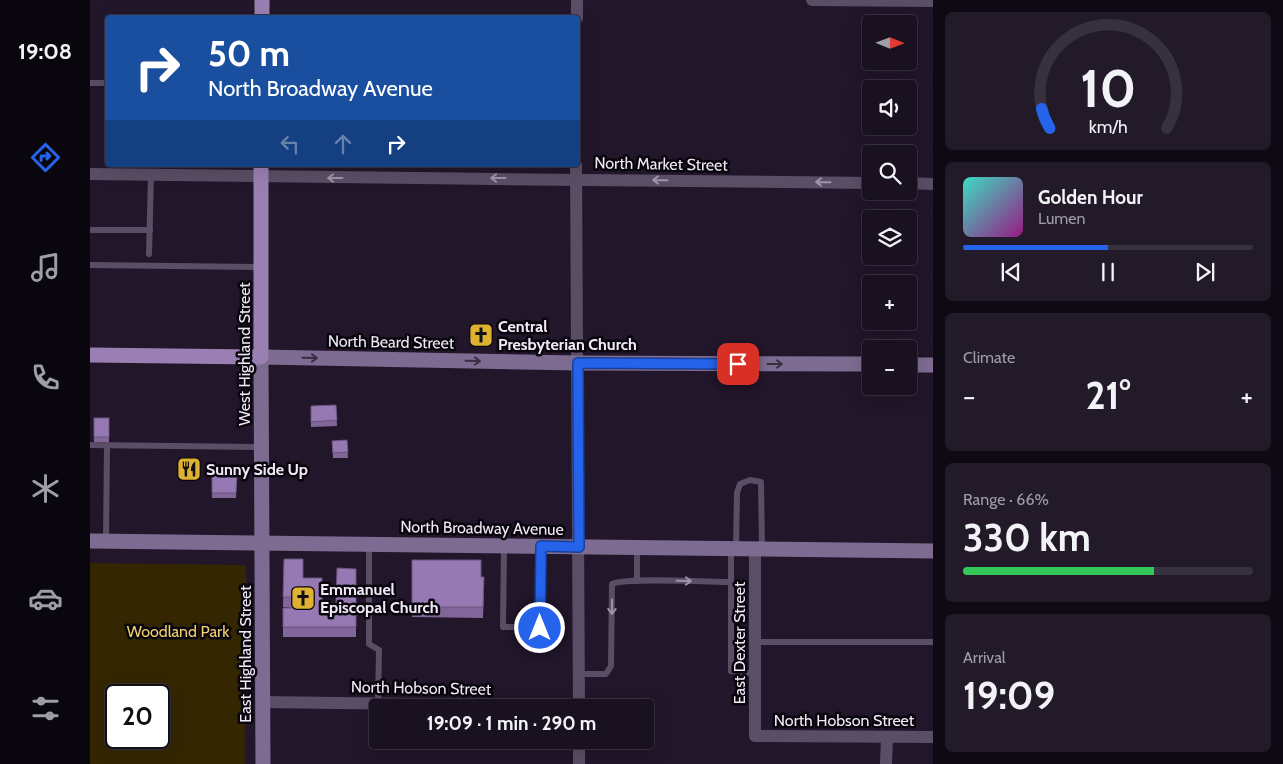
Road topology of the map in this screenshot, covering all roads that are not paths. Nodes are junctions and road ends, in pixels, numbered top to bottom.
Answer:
1 (262, 0) edge
2 (577, 0) edge
3 (812, 0) edge
4 (853, 0) edge
5 (933, 1) edge
6 (262, 15) edge
7 (577, 15) edge
8 (90, 83) edge
9 (105, 83) edge
10 (576, 167) edge
11 (261, 171) edge
12 (90, 174) edge
13 (151, 175) junction
14 (576, 179) junction
15 (862, 183) edge
16 (917, 184) edge
17 (933, 184) edge
18 (90, 230) edge
19 (150, 230) junction
20 (149, 254) dead end
21 (90, 264) edge
22 (261, 268) junction
23 (90, 355) edge
24 (261, 357) junction
25 (578, 363) junction
26 (862, 364) edge
27 (917, 365) edge
28 (933, 365) edge
29 (90, 445) edge
30 (107, 445) junction
31 (262, 447) junction
32 (90, 541) edge
33 (106, 541) junction
34 (262, 543) junction
35 (369, 544) junction
36 (504, 546) junction
37 (541, 546) junction
38 (579, 547) junction
39 (637, 548) junction
40 (734, 549) junction
41 (758, 549) junction
42 (933, 551) edge
43 (637, 580) junction
44 (731, 582) junction
45 (755, 642) junction
46 (933, 642) edge
47 (579, 674) junction
48 (755, 674) junction
49 (378, 699) edge
50 (579, 699) edge
51 (262, 702) junction
52 (369, 703) edge
53 (755, 736) joint
54 (887, 737) junction
55 (933, 737) edge
56 (579, 749) edge
57 (263, 764) edge
58 (579, 764) edge
59 (886, 764) edge

1 - 6 main road
2 - 7 street
3 - 4 street
4 - 5 street
8 - 9 lane
10 - 14 street
11 - 13 street, North Market Street
14 -> 11 street, North Market Street
11 - 22 main road, West Highland Street
12 - 13 street, North Market Street
13 - 19 lane
15 -> 14 street, North Market Street
14 - 25 street
16 - 17 street
18 - 19 lane
19 - 20 lane
21 - 22 lane
22 - 24 main road, West Highland Street
23 - 24 main road, North Beard Street
24 -> 25 street, North Beard Street
24 - 31 street, West Highland Street
25 -> 26 street, North Beard Street
25 - 38 street
27 - 28 street
29 - 30 lane
30 - 31 lane
30 - 33 lane
31 - 34 street, West Highland Street
32 - 33 street, North Broadway Avenue
33 - 34 street, North Broadway Avenue
34 - 35 street, North Broadway Avenue
34 - 51 street, East Highland Street
35 - 36 street, North Broadway Avenue
35 - 49 lane
36 - 37 street, North Broadway Avenue
36 - 37 lane
37 - 38 street, North Broadway Avenue
38 - 39 street, North Broadway Avenue
38 - 47 street
39 - 40 street, North Broadway Avenue
39 - 43 lane
40 - 41 street, North Broadway Avenue
40 - 41 lane
40 - 44 lane
41 - 42 street, North Broadway Avenue
41 - 45 street, East Dexter Street
43 -> 44 lane
43 -> 47 lane
44 - 48 lane
45 - 46 lane
45 - 48 street, East Dexter Street
47 - 50 street
48 - 53 street, East Dexter Street
51 - 52 street, North Hobson Street
51 - 57 street, East Highland Street
53 - 54 street, North Hobson Street
54 - 55 street, North Hobson Street
54 - 59 street
56 - 58 street

